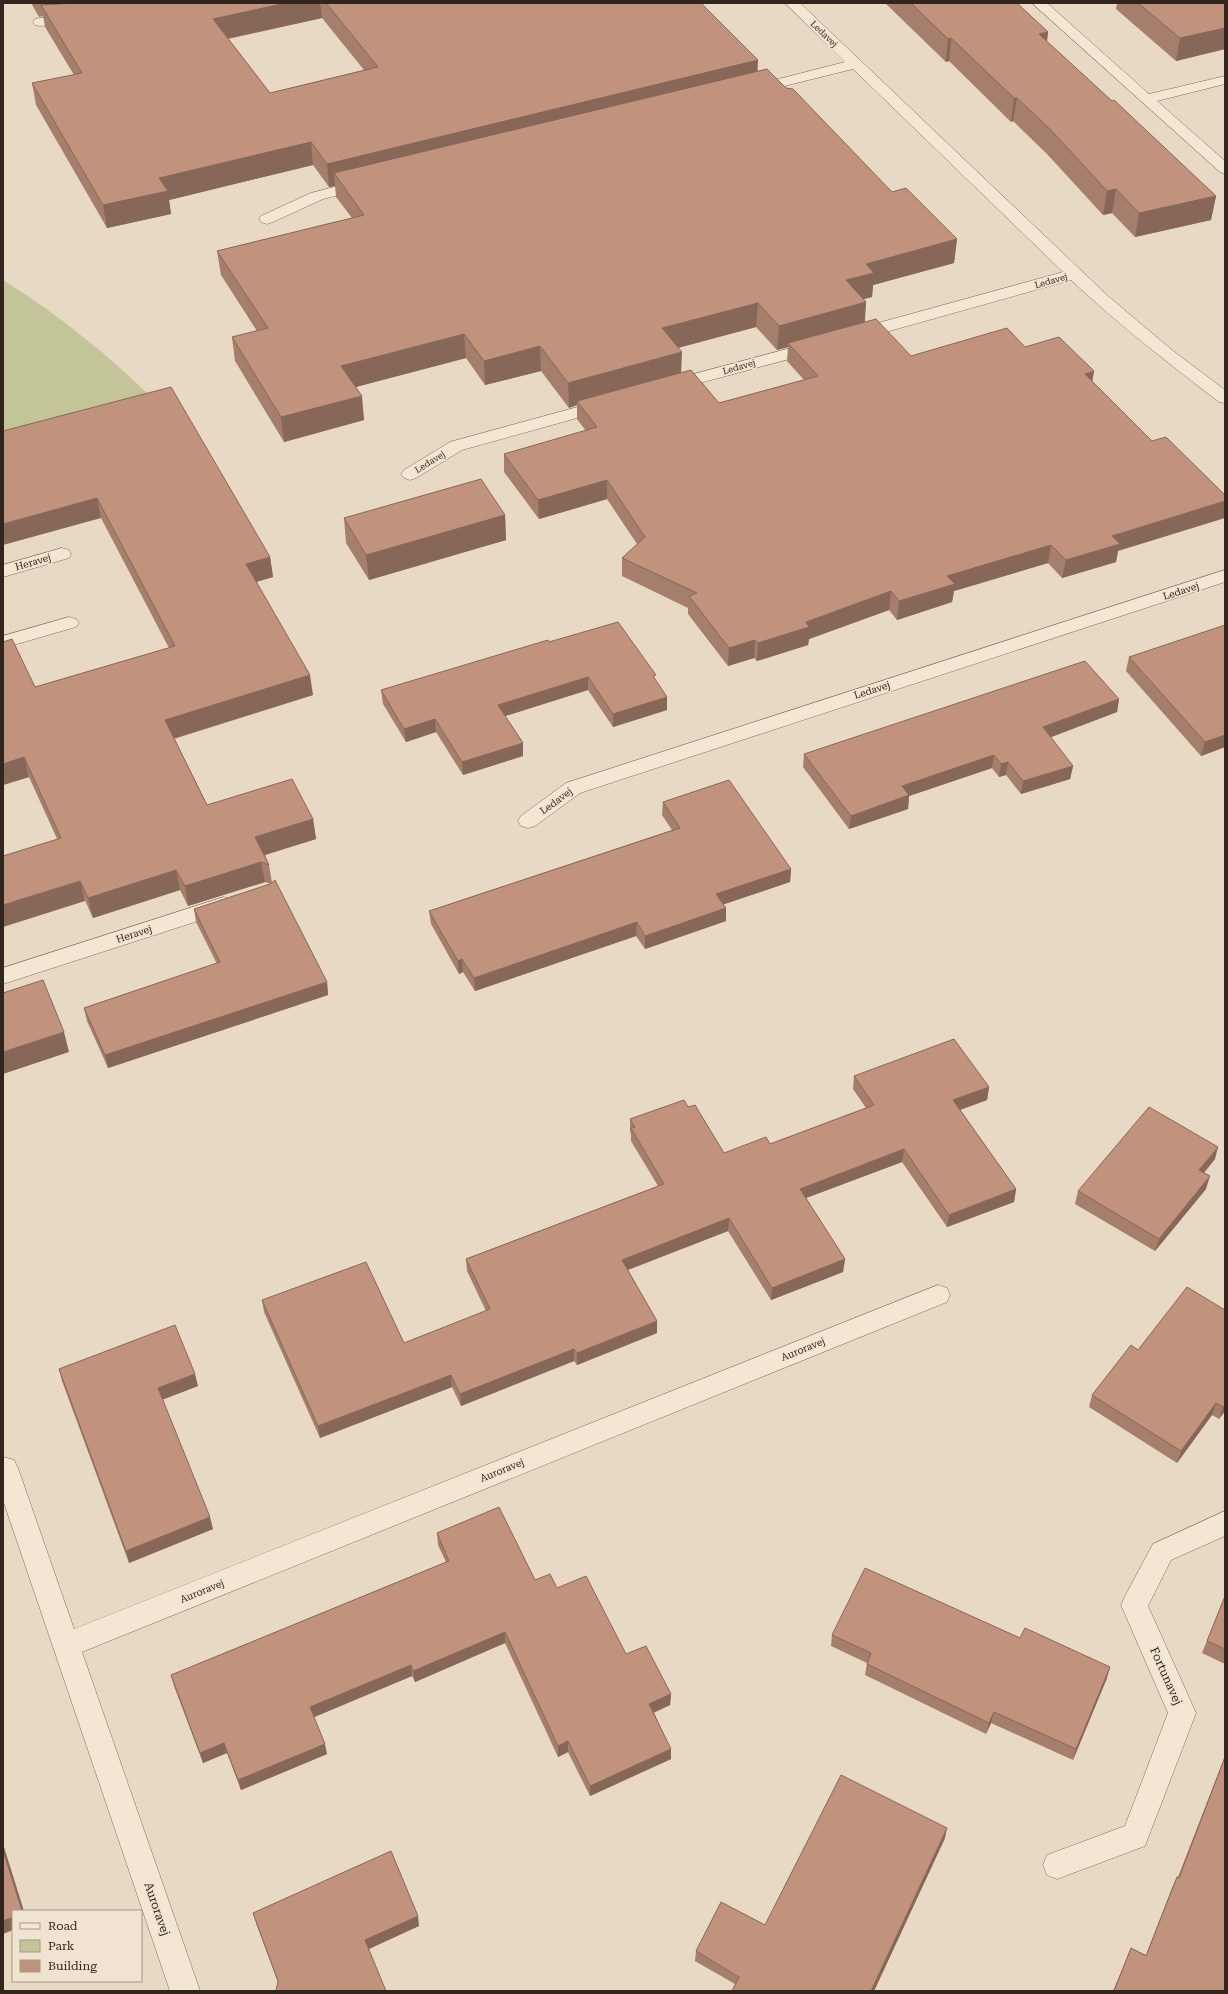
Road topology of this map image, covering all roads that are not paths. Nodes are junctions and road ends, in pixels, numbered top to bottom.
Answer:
1 (792, 3) edge
2 (1039, 3) edge
3 (87, 19) edge
4 (40, 22) dead end
5 (856, 64) junction
6 (1225, 80) edge
7 (740, 93) edge
8 (1146, 99) junction
9 (1225, 169) edge
10 (379, 181) edge
11 (267, 219) dead end
12 (1074, 274) junction
13 (654, 391) edge
14 (1225, 398) edge
15 (624, 399) edge
16 (410, 474) dead end
17 (62, 554) dead end
18 (3, 571) edge
19 (1225, 576) edge
20 (69, 623) dead end
21 (3, 642) edge
22 (528, 821) dead end
23 (242, 898) edge
24 (3, 976) edge
25 (938, 1295) dead end
26 (5, 1468) dead end
27 (1225, 1523) edge
28 (67, 1645) junction
29 (1057, 1865) dead end
30 (185, 1991) edge

1 - 5 street, Ledavej
2 - 8 street
3 - 4 street
5 - 7 street
5 - 12 street, Ledavej
6 - 8 street
8 - 9 street
10 - 11 street
12 - 13 street, Ledavej
12 - 14 street, Ledavej
15 - 16 street, Ledavej
17 - 18 street, Heravej
19 - 22 street, Ledavej
20 - 21 street
23 - 24 street, Heravej
25 - 28 street, Auroravej
26 - 28 street, Auroravej
27 - 29 street, Fortunavej
28 - 30 street, Auroravej

